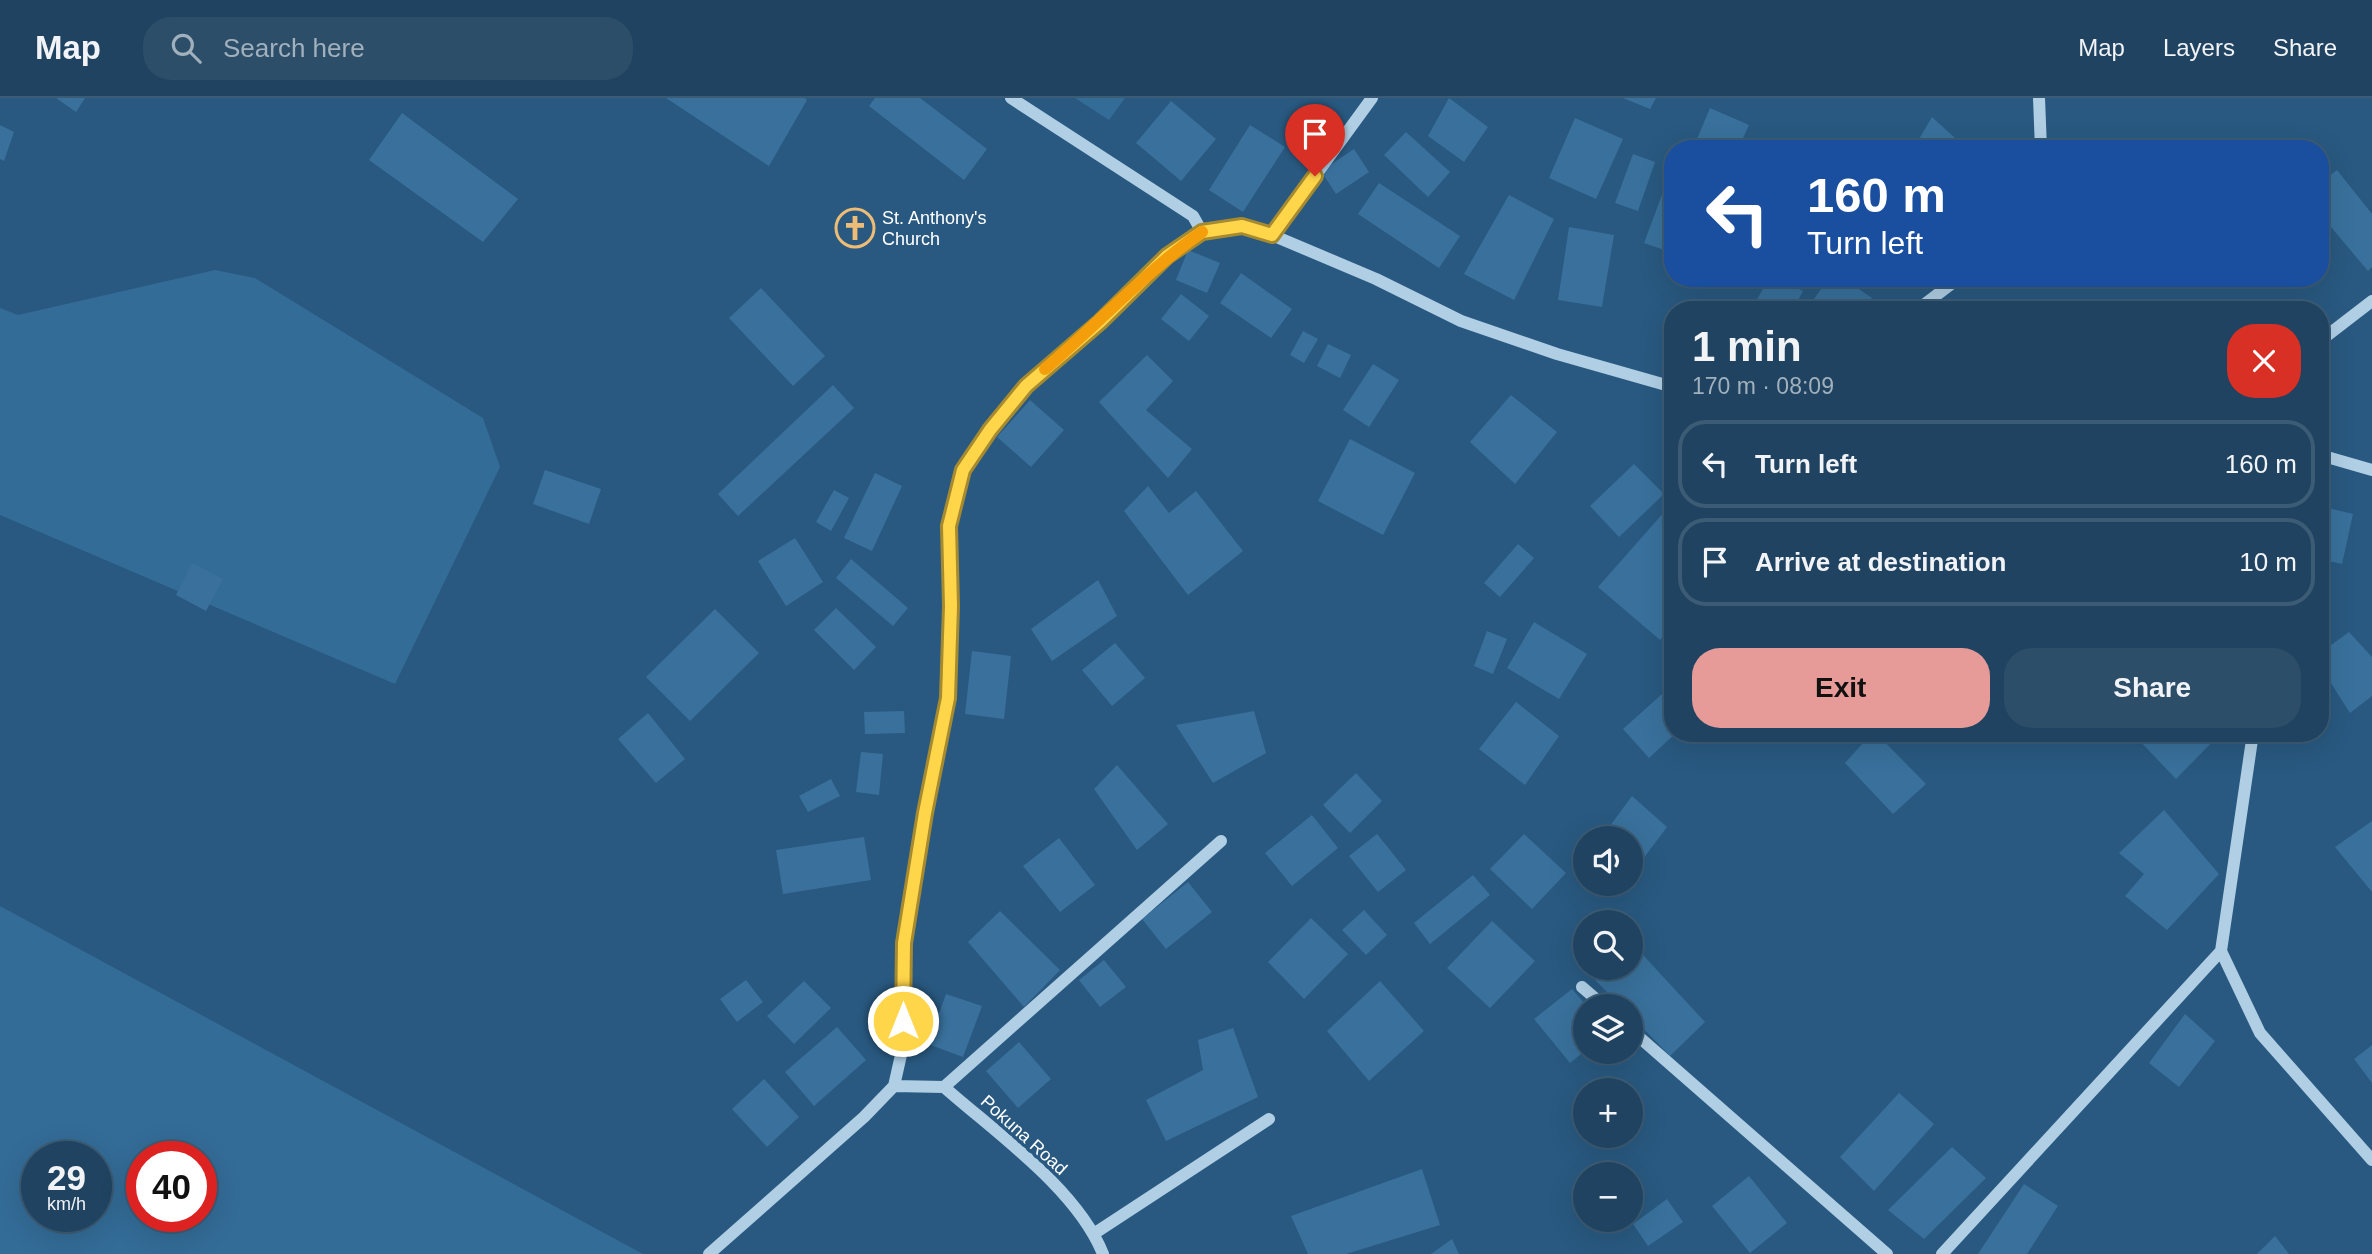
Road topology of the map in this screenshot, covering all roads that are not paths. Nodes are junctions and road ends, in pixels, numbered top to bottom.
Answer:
1 (1011, 98) edge
2 (1372, 98) edge
3 (2039, 98) edge
4 (2041, 140) edge
5 (1202, 232) junction
6 (1272, 235) junction
7 (1947, 287) edge
8 (1929, 301) edge
9 (2372, 301) edge
10 (2329, 334) edge
11 (1664, 384) edge
12 (2329, 458) edge
13 (2372, 470) edge
14 (2252, 742) edge
15 (1221, 841) dead end
16 (2221, 951) junction
17 (1582, 987) dead end
18 (1590, 994) edge
19 (1643, 1040) edge
20 (894, 1086) junction
21 (944, 1087) junction
22 (1269, 1119) dead end
23 (2372, 1160) edge
24 (1095, 1233) junction
25 (709, 1254) edge
26 (1103, 1254) edge
27 (1887, 1254) edge
28 (1942, 1254) edge

1 - 5 street
2 - 6 street
3 - 4 street
5 - 6 street
5 - 20 street
6 - 11 street
7 - 8 street
9 - 10 street
12 - 13 street
14 - 16 street
15 - 21 street
16 - 23 street
16 - 28 street
17 - 18 street
19 - 27 street
20 - 21 street
20 - 25 street
21 - 24 street, Pokuna Road
22 - 24 street
24 - 26 street, Pokuna Road

